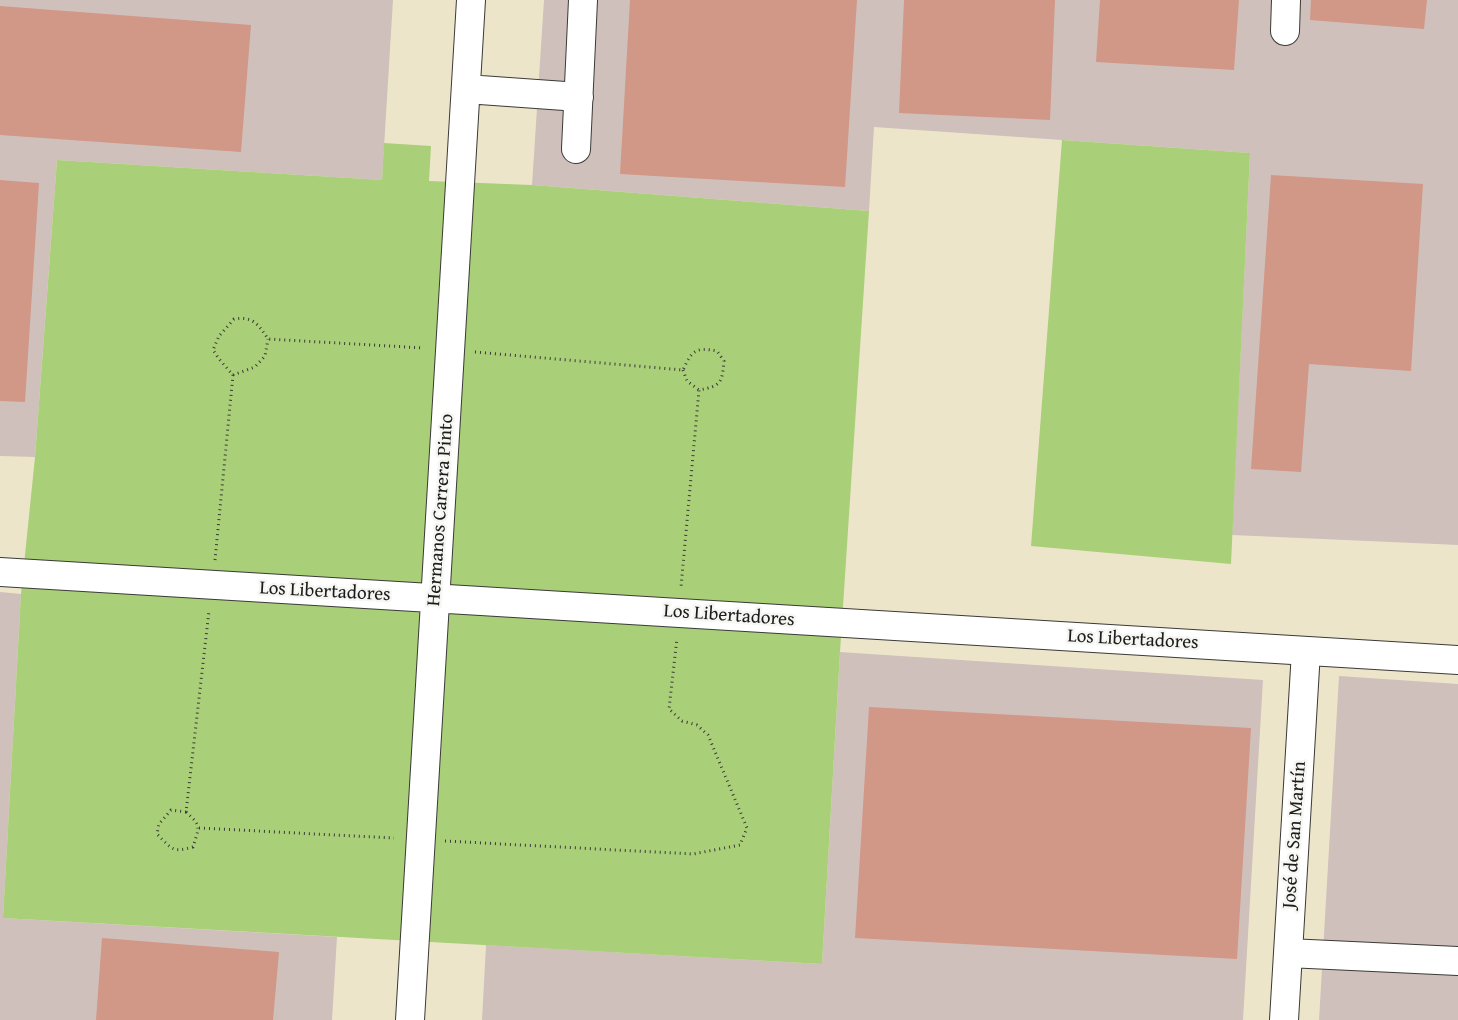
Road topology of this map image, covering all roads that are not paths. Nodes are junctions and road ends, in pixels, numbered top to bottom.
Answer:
1 (471, 0) edge
2 (583, 0) edge
3 (1286, 0) edge
4 (1285, 31) dead end
5 (466, 89) junction
6 (579, 97) junction
7 (576, 149) dead end
8 (0, 572) edge
9 (436, 598) junction
10 (1306, 651) junction
11 (1458, 660) edge
12 (1288, 953) junction
13 (1458, 961) edge
14 (410, 1020) edge
15 (1284, 1020) edge

1 - 5 street, Hermanos Carrera Pinto
2 - 6 street
3 - 4 street
5 - 6 street
5 - 9 street, Hermanos Carrera Pinto
6 - 7 street
8 - 9 street, Los Libertadores
9 - 10 street, Los Libertadores
9 - 14 street, Hermanos Carrera Pinto
10 - 11 street, Los Libertadores
10 - 12 street, José de San Martín
12 - 13 street
12 - 15 street, José de San Martín

